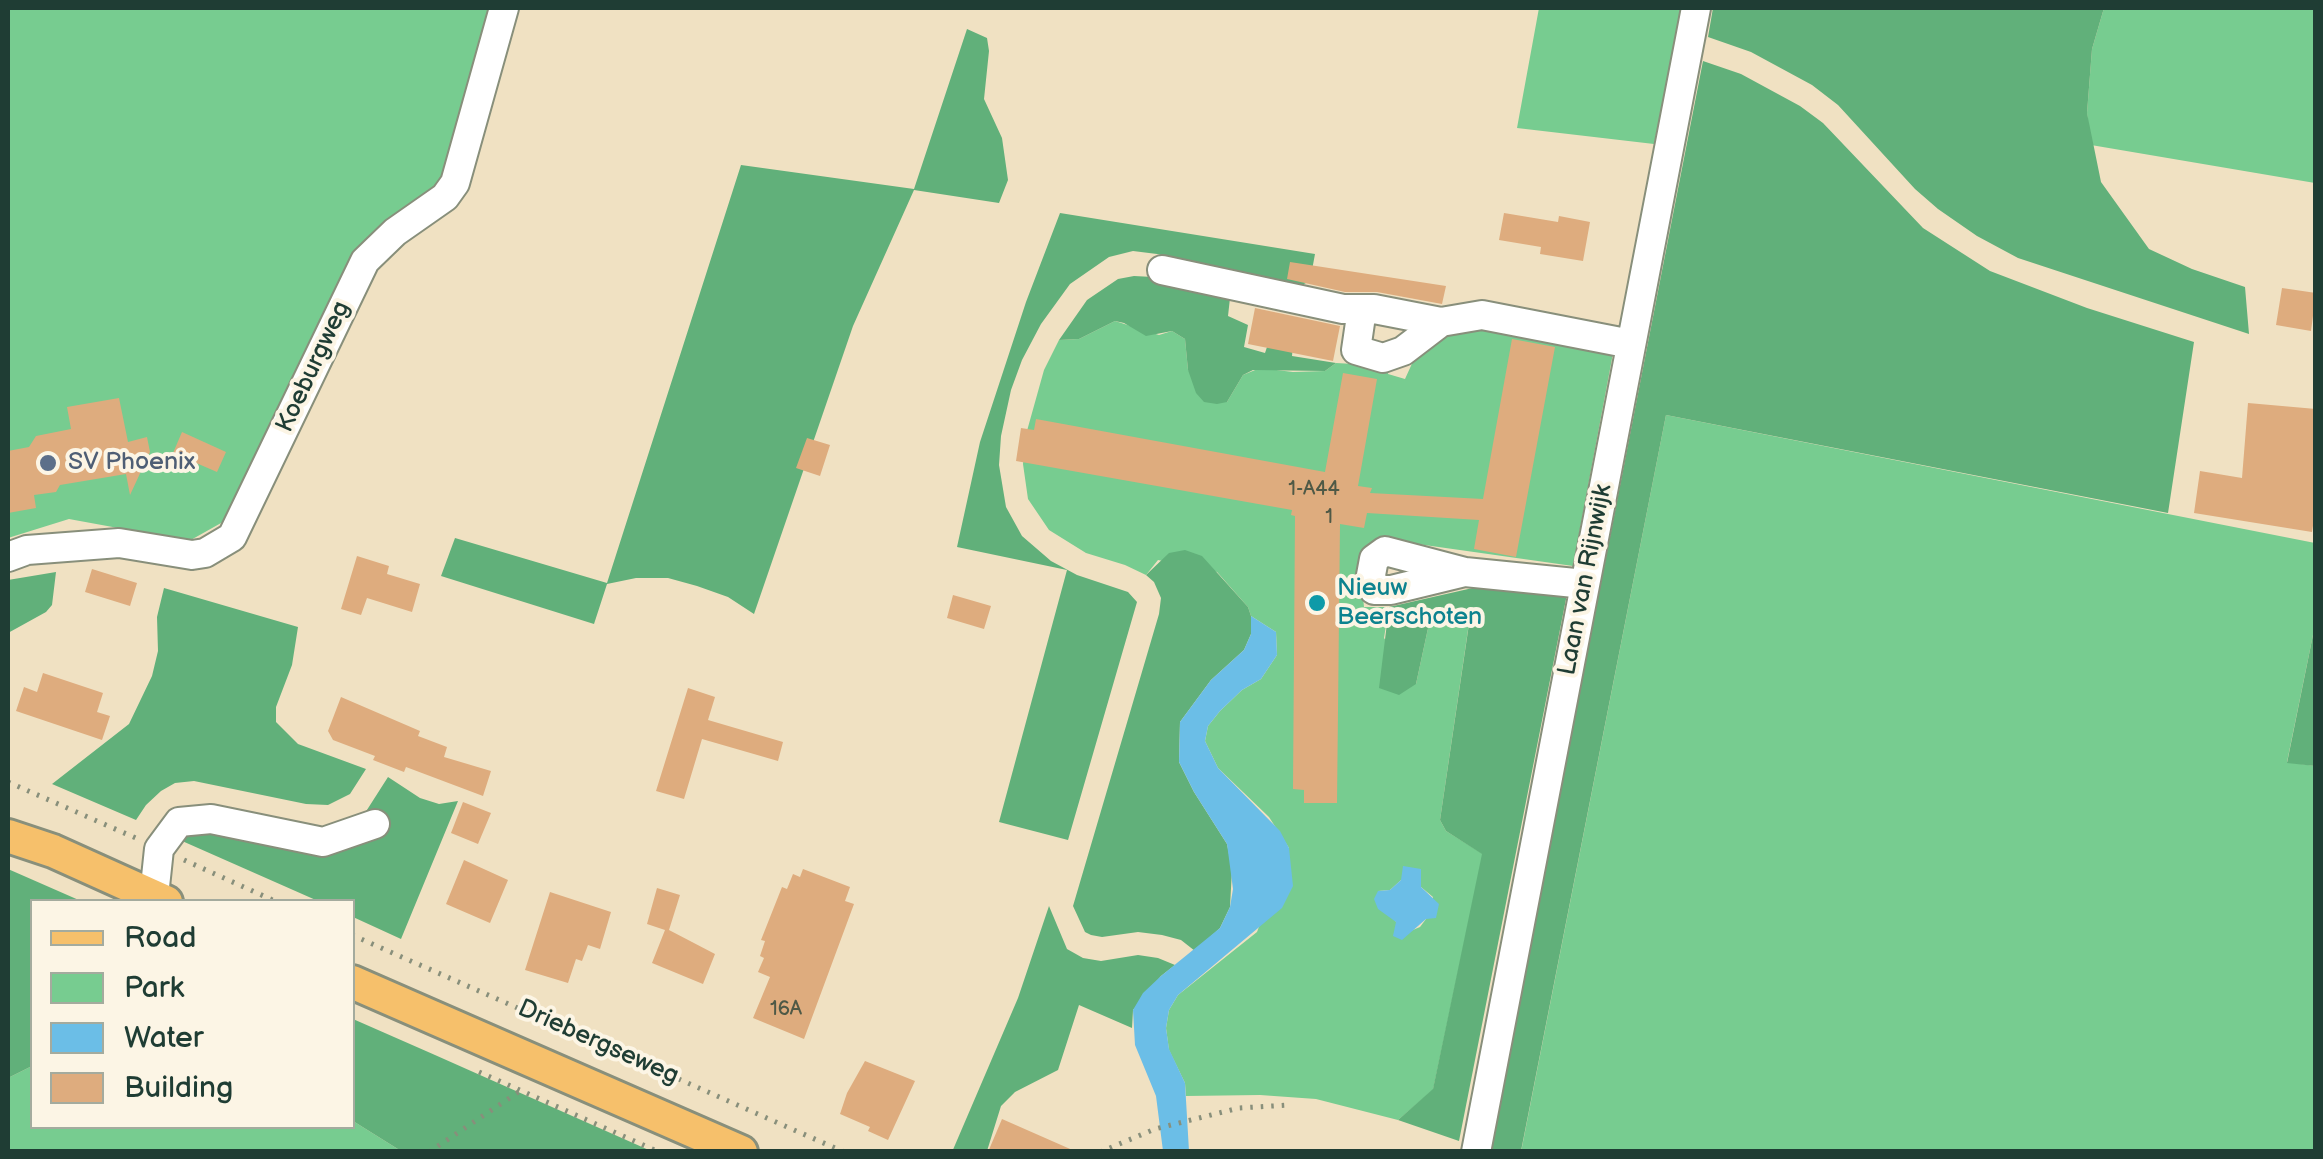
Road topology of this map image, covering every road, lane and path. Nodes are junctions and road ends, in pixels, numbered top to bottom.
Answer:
1 (504, 8) edge
2 (1696, 8) edge
3 (1162, 270) dead end
4 (1362, 309) junction
5 (1440, 322) junction
6 (1631, 344) junction
7 (8, 557) edge
8 (1465, 572) dead end
9 (1585, 584) junction
10 (374, 824) dead end
11 (8, 825) edge
12 (8, 836) edge
13 (54, 851) junction
14 (160, 899) edge
15 (355, 936) edge
16 (355, 983) edge
17 (1289, 1105) dead end
18 (429, 1152) edge
19 (659, 1152) edge
20 (741, 1152) edge
21 (844, 1152) edge
22 (1100, 1152) edge
23 (1476, 1152) edge

1 - 7 street, Koeburgweg
2 - 6 street, Laan van Rijnwijk
3 - 4 street
4 - 5 street
4 - 5 street
5 - 6 street
6 - 9 street, Laan van Rijnwijk
8 - 9 street
9 - 23 street, Laan van Rijnwijk
10 - 14 street
11 - 13 main road
12 - 13 main road
13 - 14 main road
15 - 21 path, Driebergseweg
16 - 20 main road, Driebergseweg
17 - 22 path
18 - 19 path

